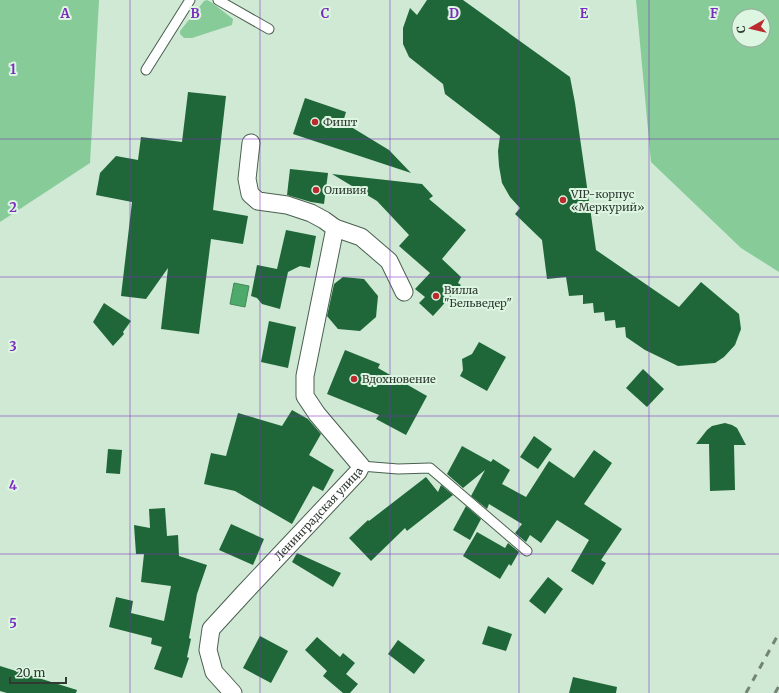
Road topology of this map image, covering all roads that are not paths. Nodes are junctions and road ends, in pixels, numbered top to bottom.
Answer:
1 (190, 0) edge
2 (218, 0) edge
3 (269, 29) dead end
4 (146, 70) dead end
5 (250, 143) dead end
6 (335, 228) junction
7 (404, 292) dead end
8 (361, 466) junction
9 (527, 551) dead end
10 (233, 693) edge

1 - 4 lane
2 - 3 lane
5 - 6 street
6 - 7 street
6 - 8 street, Ленинградская улица
8 - 9 lane
8 - 10 street, Ленинградская улица

